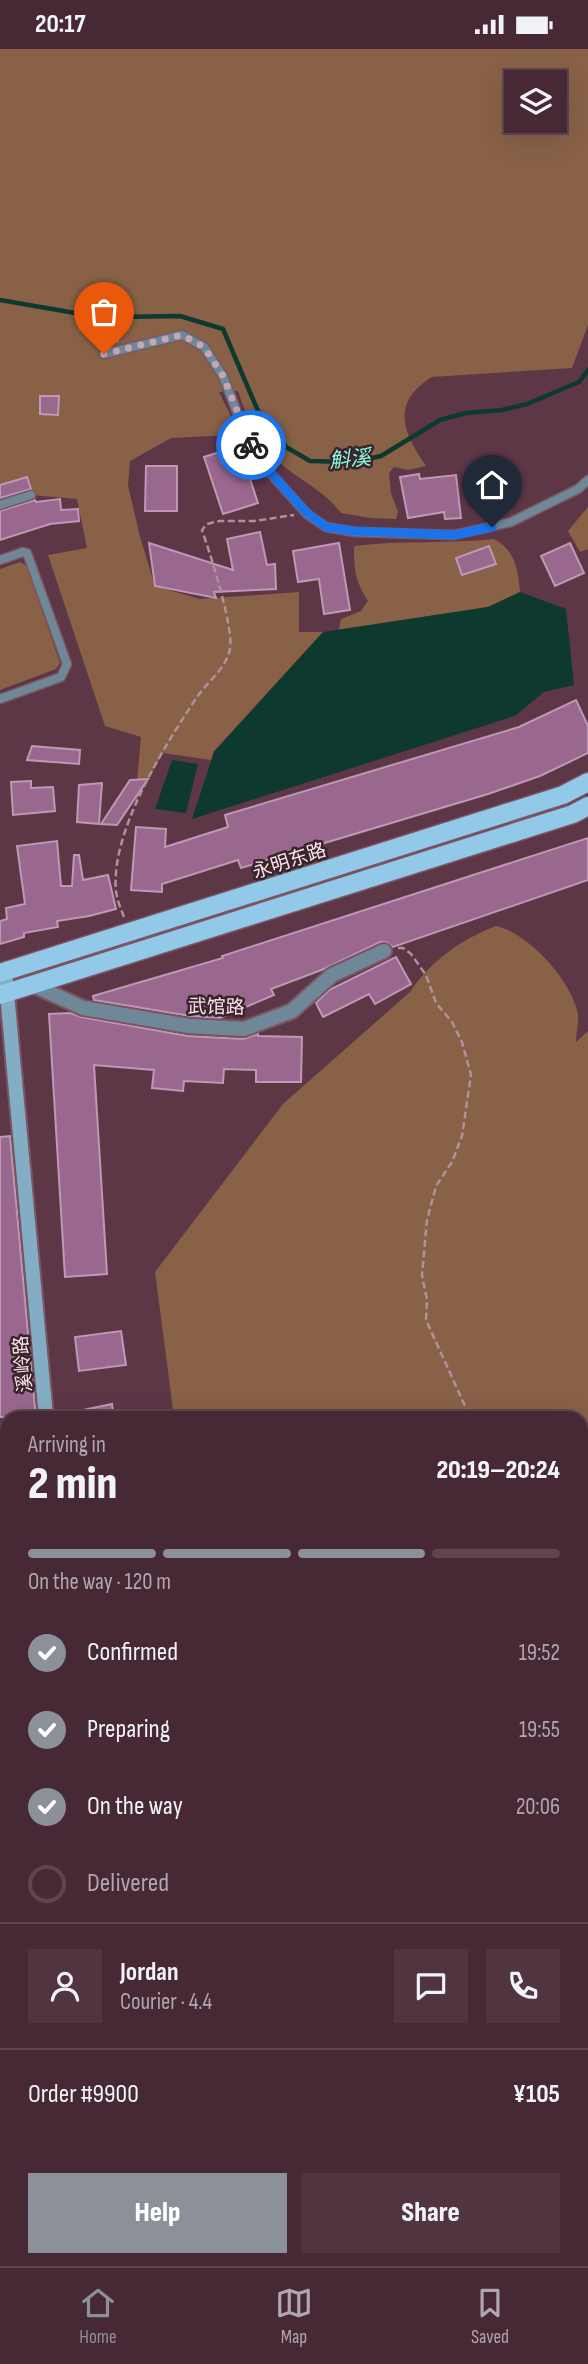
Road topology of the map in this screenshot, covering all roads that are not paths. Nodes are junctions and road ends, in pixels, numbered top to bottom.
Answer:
1 (104, 354) dead end
2 (588, 480) edge
3 (31, 495) dead end
4 (0, 505) edge
5 (0, 560) edge
6 (0, 699) edge
7 (588, 782) edge
8 (588, 806) edge
9 (384, 951) road end
10 (2, 973) edge
11 (33, 985) junction
12 (3, 994) edge
13 (45, 1411) edge

1 - 2 lane
3 - 4 lane
5 - 6 lane
7 - 10 main road, 永明东路
8 - 11 main road
9 - 11 street, 武馆路
10 - 12 street, 溪岭路
11 - 12 main road
12 - 13 street, 溪岭路

